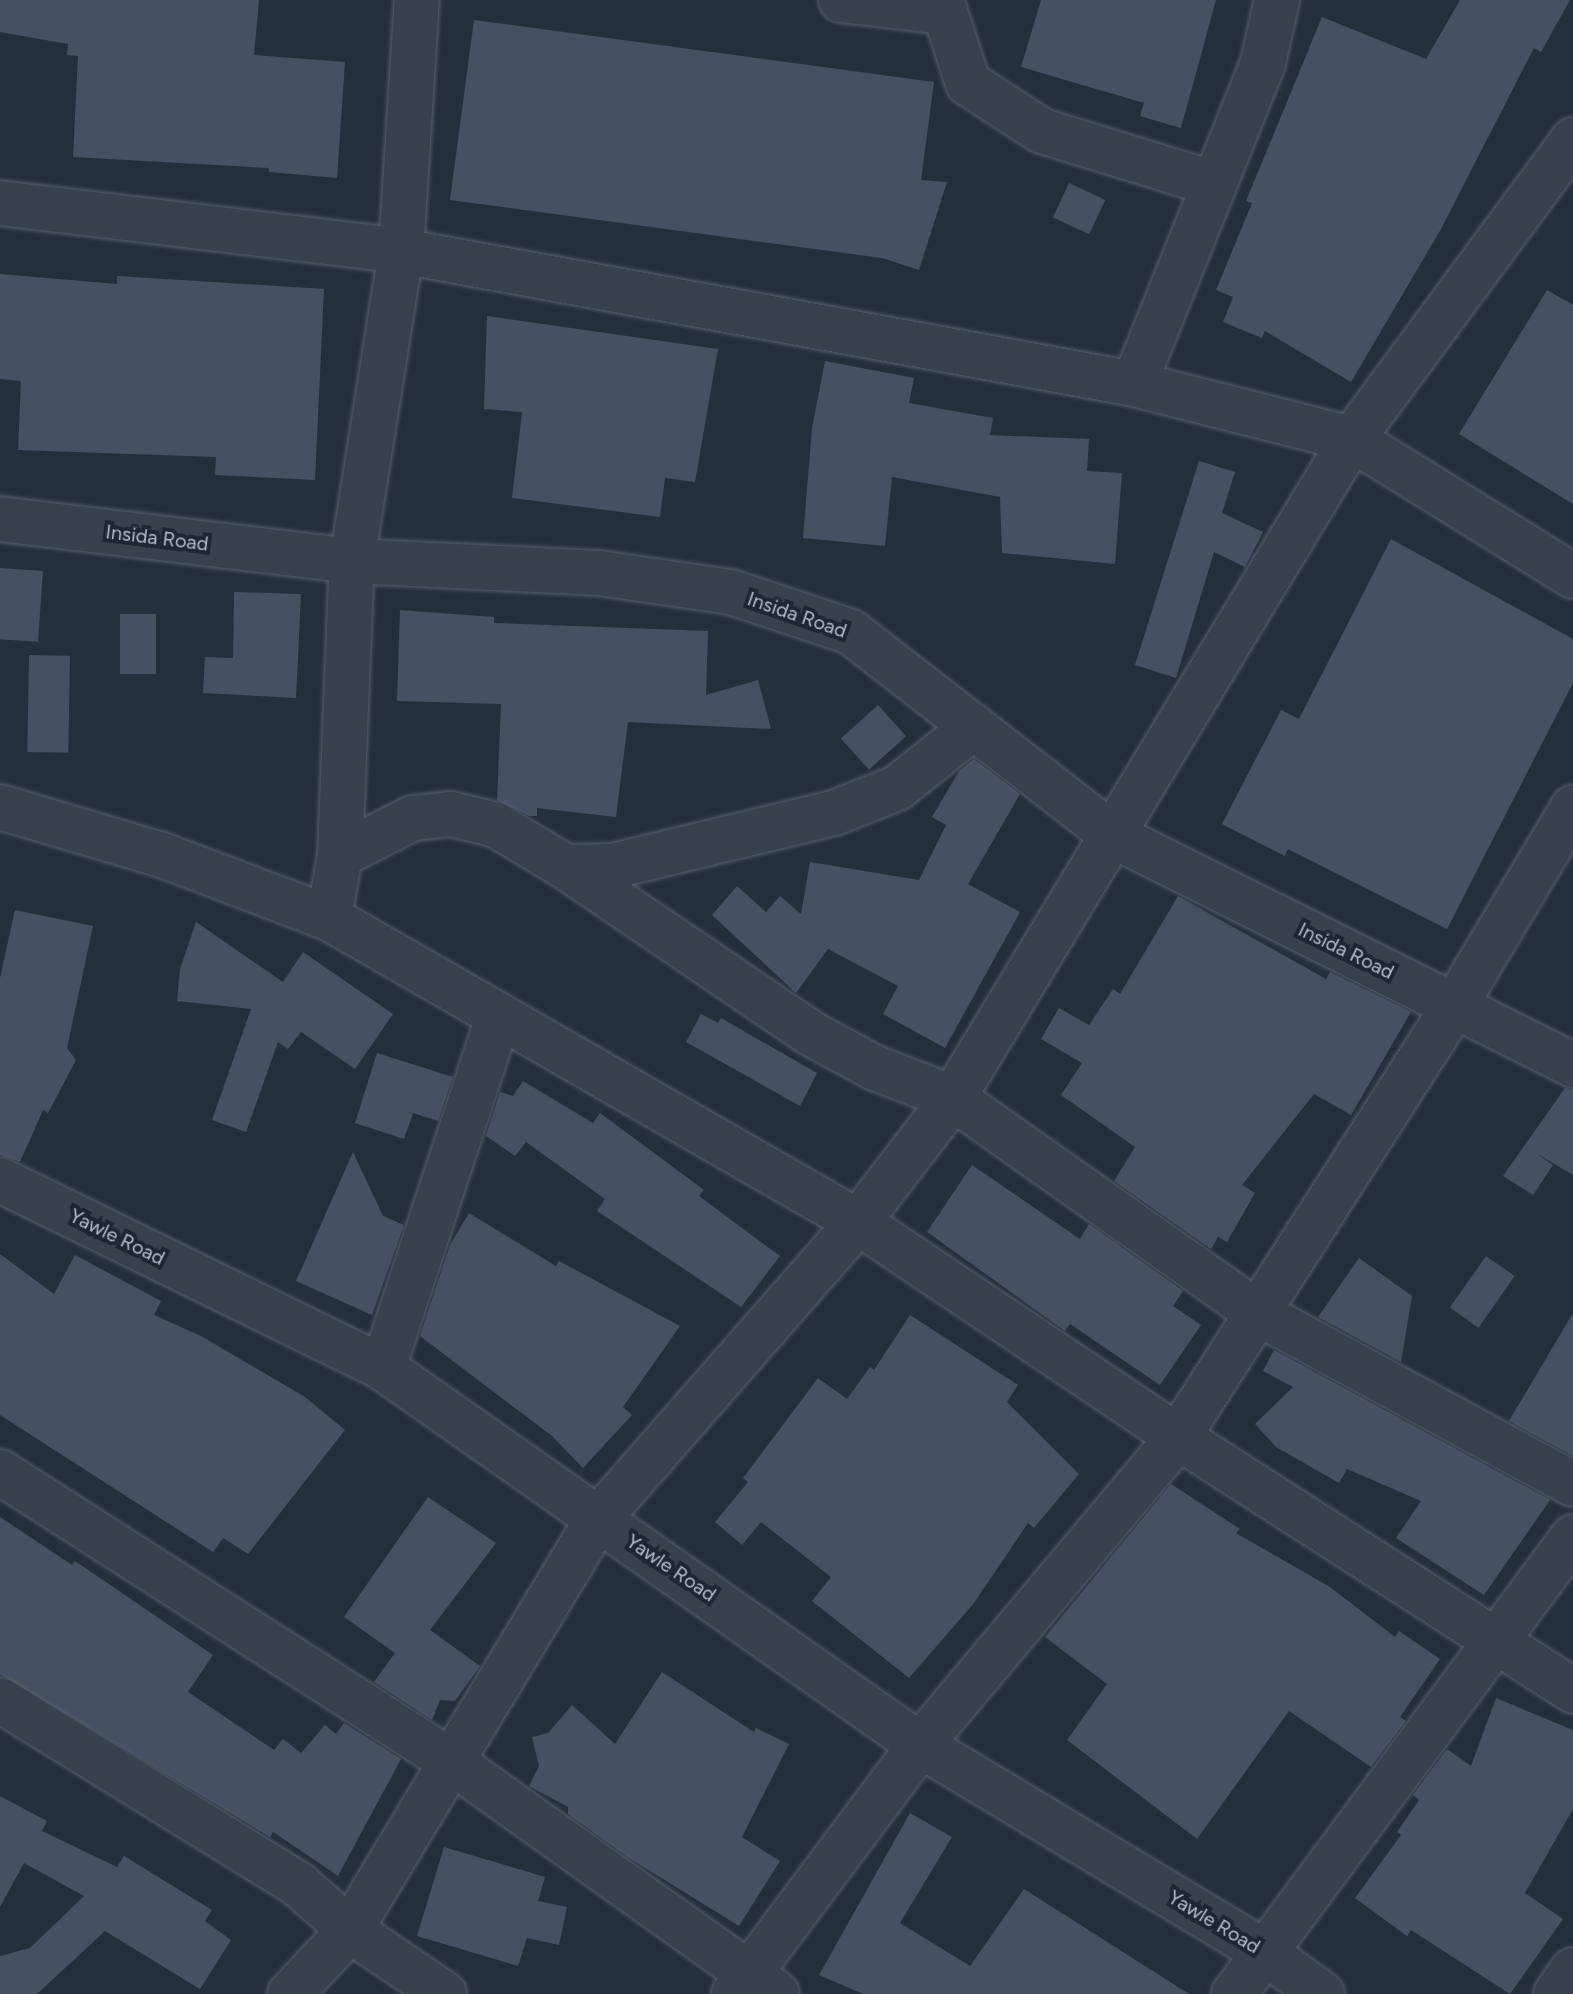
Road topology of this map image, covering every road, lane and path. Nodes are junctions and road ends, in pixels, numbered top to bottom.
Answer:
1 (417, 0) edge
2 (841, 0) edge
3 (1277, 0) edge
4 (949, 6) edge
5 (1573, 140) edge
6 (1214, 184) junction
7 (0, 203) edge
8 (401, 251) junction
9 (1134, 384) junction
10 (1352, 439) junction
11 (0, 519) edge
12 (352, 561) junction
13 (1573, 576) edge
14 (974, 727) junction
15 (0, 807) edge
16 (1573, 808) edge
17 (1114, 836) junction
18 (340, 855) junction
19 (566, 867) junction
20 (329, 918) junction
21 (1455, 1005) junction
22 (498, 1019) junction
23 (1573, 1065) edge
24 (953, 1098) junction
25 (0, 1180) edge
26 (858, 1222) junction
27 (1258, 1313) junction
28 (383, 1368) junction
29 (1178, 1437) junction
30 (0, 1472) edge
31 (1573, 1484) edge
32 (599, 1518) junction
33 (1573, 1537) edge
34 (1498, 1642) junction
35 (1573, 1691) edge
36 (0, 1700) edge
37 (920, 1745) junction
38 (452, 1762) junction
39 (350, 1930) junction
40 (1263, 1951) junction
41 (1573, 1970) edge
42 (753, 1988) edge
43 (290, 1994) edge
44 (444, 1994) edge
45 (1234, 1994) edge
46 (1322, 1994) edge
47 (1556, 1994) edge

1 - 8 street
2 - 4 street
3 - 6 street
4 - 6 street
5 - 10 street
6 - 9 street
7 - 8 street
8 - 9 street
8 - 12 street
9 - 10 street
10 - 13 street
10 - 17 street
11 - 12 street, Insida Road
12 - 14 street, Insida Road
12 - 18 street
14 - 17 street, Insida Road
14 - 19 street
15 - 20 street
16 - 21 street
17 - 21 street, Insida Road
17 - 24 street
18 - 19 street
18 - 20 street
19 - 24 street
20 - 22 street
21 - 23 street, Insida Road
21 - 27 street
22 - 26 street
22 - 28 street
24 - 26 street
24 - 27 street
25 - 28 street, Yawle Road
26 - 29 street
26 - 32 street
27 - 29 street
27 - 31 street
28 - 32 street, Yawle Road
29 - 34 street
29 - 37 street
30 - 38 street
32 - 37 street, Yawle Road
32 - 38 street
33 - 34 street
34 - 35 street
34 - 40 street
36 - 39 street
37 - 40 street, Yawle Road
37 - 42 street
38 - 39 street
38 - 42 street
39 - 43 street
39 - 44 street
40 - 45 street
40 - 46 street, Yawle Road
41 - 47 street

